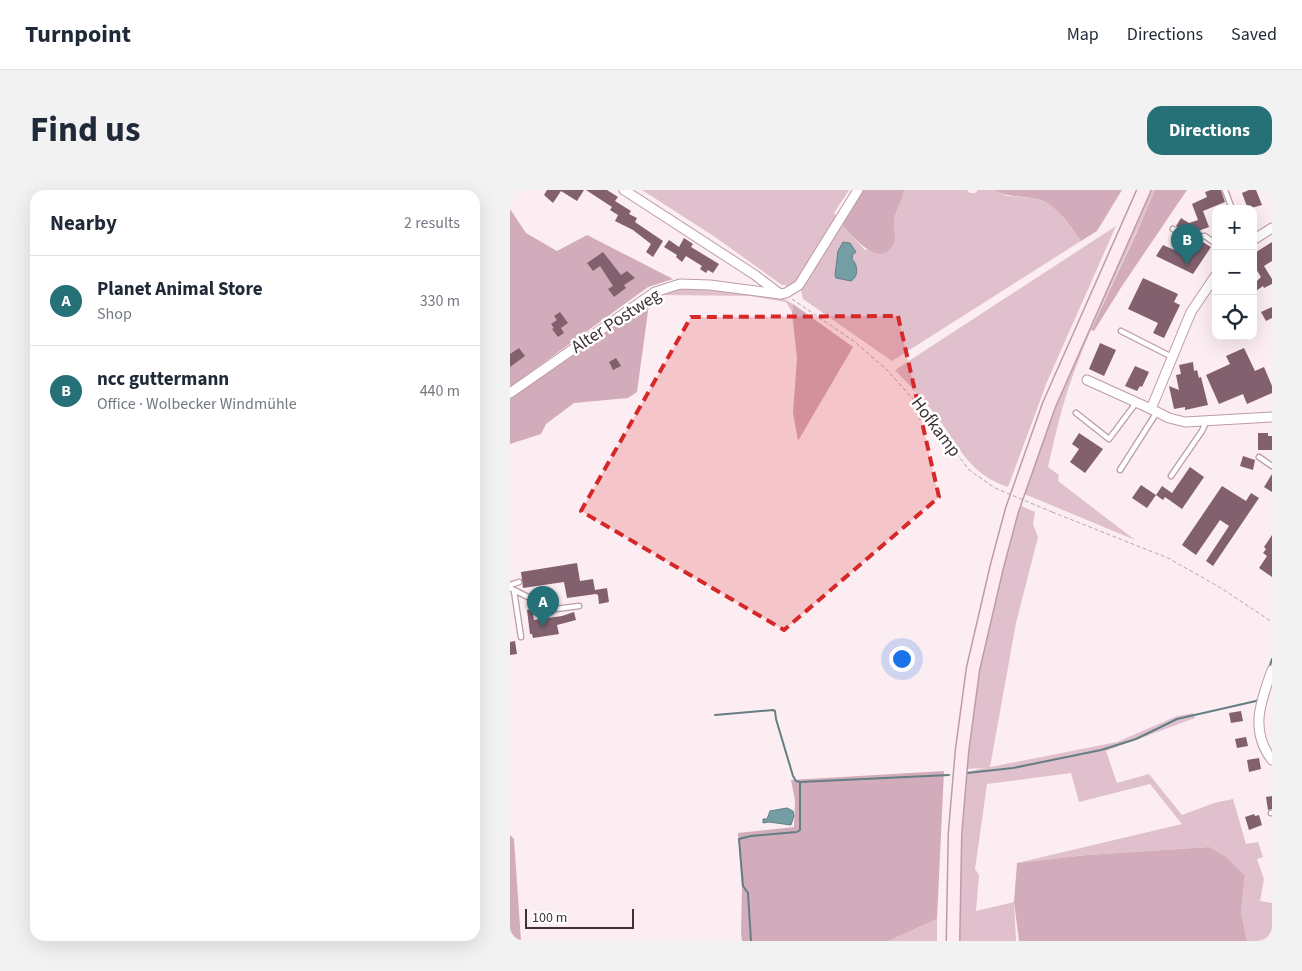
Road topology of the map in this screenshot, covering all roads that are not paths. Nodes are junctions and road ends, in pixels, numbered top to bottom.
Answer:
1 (624, 190) edge
2 (858, 190) edge
3 (1144, 190) edge
4 (1225, 190) edge
5 (1231, 205) edge
6 (1272, 228) edge
7 (1173, 229) dead end
8 (1257, 237) edge
9 (1212, 241) edge
10 (1212, 281) edge
11 (780, 294) junction
12 (1121, 332) dead end
13 (1172, 356) junction
14 (1087, 380) dead end
15 (510, 393) edge
16 (1136, 402) junction
17 (1154, 411) junction
18 (1076, 413) dead end
19 (1272, 417) edge
20 (1206, 422) junction
21 (1259, 457) dead end
22 (1272, 466) edge
23 (1120, 470) dead end
24 (1171, 476) dead end
25 (520, 582) dead end
26 (511, 588) edge
27 (579, 606) dead end
28 (521, 637) dead end
29 (1272, 670) edge
30 (1272, 760) edge
31 (953, 941) edge

1 - 11 street
2 - 11 street
3 - 31 main road
4 - 5 lane
6 - 8 street
7 - 9 lane
10 - 13 street
11 - 15 street, Alter Postweg
12 - 13 lane
13 - 17 street
14 - 16 street
16 - 17 street
16 - 18 lane
17 - 20 street
17 - 23 lane
19 - 20 street
20 - 24 lane
21 - 22 lane
25 - 26 lane
26 - 27 lane
26 - 28 lane
29 - 30 street

